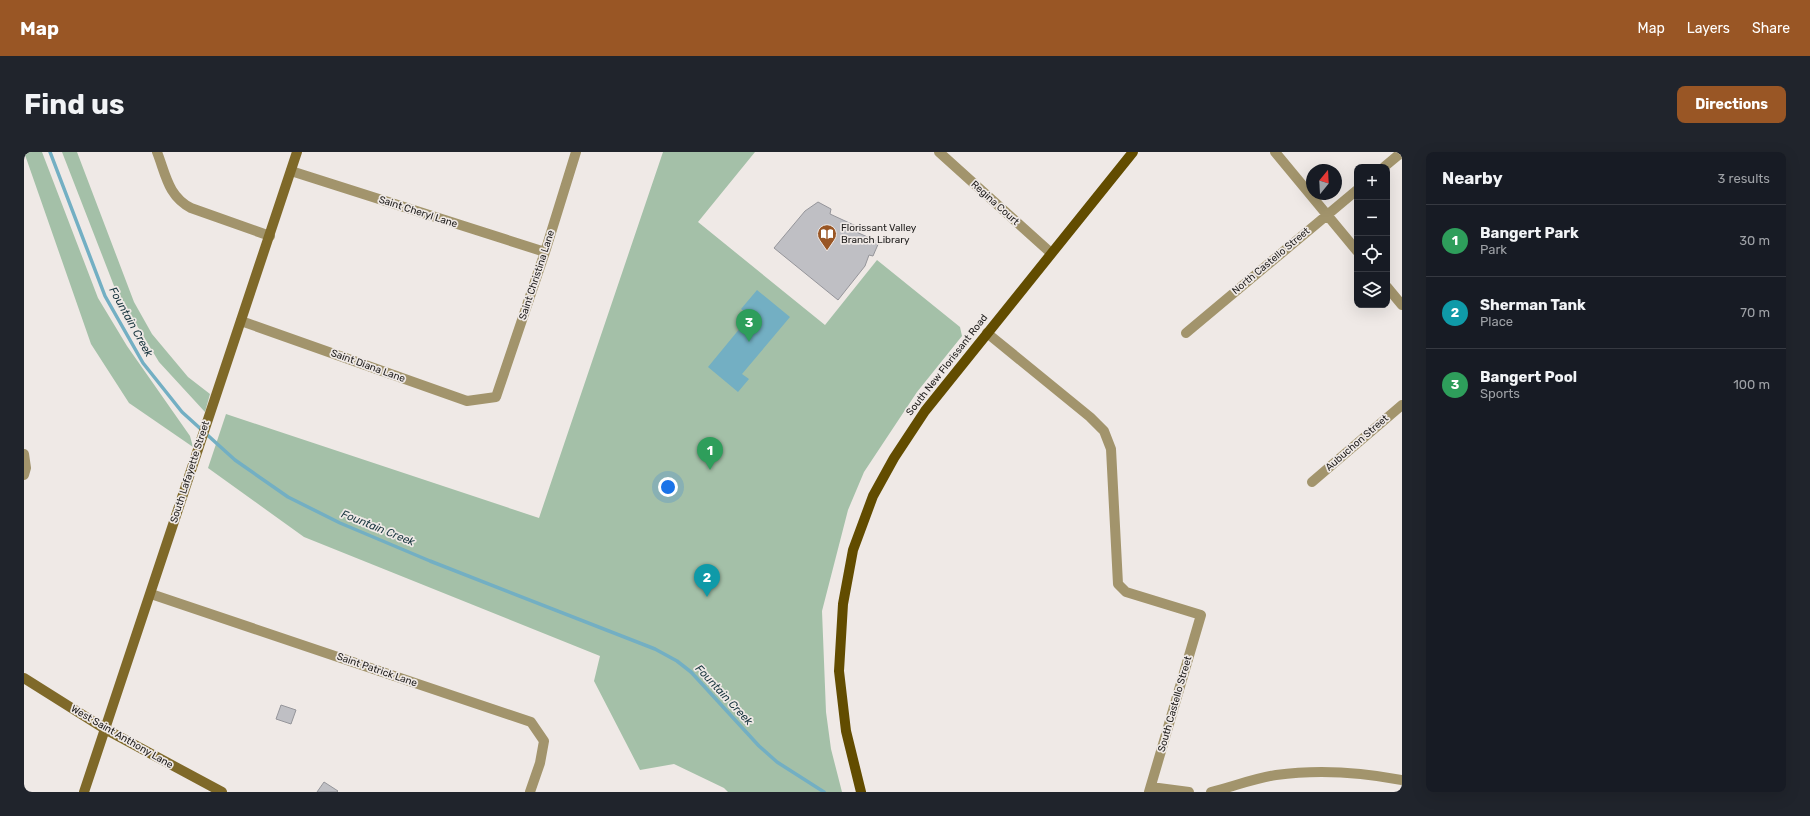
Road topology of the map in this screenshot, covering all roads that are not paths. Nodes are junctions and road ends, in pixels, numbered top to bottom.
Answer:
1 (158, 152) edge
2 (297, 152) edge
3 (576, 152) edge
4 (938, 152) edge
5 (1133, 152) edge
6 (1275, 152) edge
7 (1402, 152) edge
8 (1388, 164) edge
9 (290, 171) junction
10 (1354, 192) edge
11 (1327, 215) junction
12 (270, 236) junction
13 (1354, 247) edge
14 (545, 252) junction
15 (1051, 253) junction
16 (1390, 291) edge
17 (1402, 305) edge
18 (241, 321) junction
19 (987, 333) junction
20 (1186, 333) dead end
21 (496, 397) joint
22 (1402, 405) edge
23 (24, 454) edge
24 (24, 475) edge
25 (1312, 482) dead end
26 (151, 594) junction
27 (24, 678) edge
28 (105, 729) junction
29 (1402, 780) edge
30 (1150, 789) edge
31 (84, 792) edge
32 (222, 792) edge
33 (530, 792) edge
34 (861, 792) edge
35 (1189, 792) edge
36 (1211, 792) edge

1 - 12 street
2 - 9 street, South Lafayette Street
3 - 14 street, Saint Christina Lane
4 - 15 street, Regina Court
5 - 15 main road, South New Florissant Road
6 - 11 street
7 - 8 street
9 - 12 street, South Lafayette Street
9 - 14 street, Saint Cheryl Lane
10 - 11 street, North Castello Street
11 - 13 street
11 - 20 street, North Castello Street
12 - 18 street, South Lafayette Street
14 - 21 street, Saint Christina Lane
15 - 19 main road, South New Florissant Road
16 - 17 street
18 - 21 street, Saint Diana Lane
18 - 26 street, South Lafayette Street
19 - 30 street, South Castello Street
19 - 34 main road, South New Florissant Road
22 - 25 street, Aubuchon Street
23 - 24 street
26 - 28 street, South Lafayette Street
26 - 33 street, Saint Patrick Lane
27 - 28 street, West Saint Anthony Lane
28 - 31 street, South Lafayette Street
28 - 32 street, West Saint Anthony Lane
29 - 36 street
30 - 35 street

